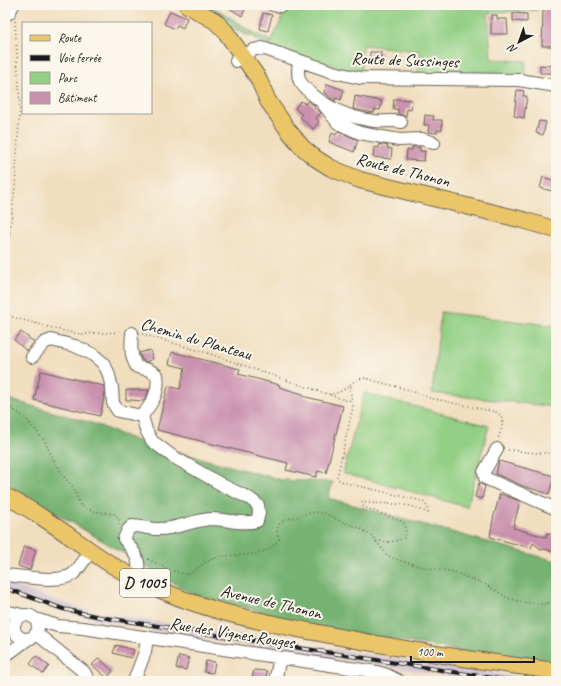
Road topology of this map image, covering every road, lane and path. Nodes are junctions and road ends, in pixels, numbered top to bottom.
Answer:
1 (190, 7) edge
2 (10, 10) edge
3 (240, 58) junction
4 (299, 61) junction
5 (556, 86) edge
6 (322, 102) junction
7 (401, 122) dead end
8 (434, 143) dead end
9 (556, 230) edge
10 (7, 314) junction
11 (5, 317) edge
12 (132, 333) junction
13 (32, 357) dead end
14 (351, 384) junction
15 (328, 394) junction
16 (352, 399) junction
17 (5, 403) edge
18 (142, 416) junction
19 (497, 449) junction
20 (556, 453) edge
21 (5, 496) edge
22 (556, 509) edge
23 (124, 539) junction
24 (376, 541) junction
25 (91, 551) junction
26 (136, 556) junction
27 (5, 575) edge
28 (136, 578) junction
29 (556, 602) edge
30 (5, 611) edge
31 (22, 615) junction
32 (5, 617) edge
33 (35, 619) junction
34 (58, 626) junction
35 (14, 628) junction
36 (34, 635) junction
37 (147, 637) junction
38 (5, 656) edge
39 (279, 662) junction
40 (556, 671) edge
41 (89, 681) edge
42 (134, 681) edge
43 (276, 681) edge
44 (399, 681) edge

1 - 3 main road, Route de Thonon
2 - 10 path
3 - 4 street, Route de Sussinges
3 - 9 main road, Route de Thonon
4 - 5 street, Route de Sussinges
4 - 6 street
6 - 7 street
6 - 8 street
10 - 11 path
10 - 12 path, Chemin du Planteau
12 - 15 path, Chemin du Planteau
12 - 18 street
13 - 18 street
14 - 15 path
14 - 16 path
14 - 19 path
15 - 16 path, Chemin du Planteau
16 - 24 path
17 - 23 path
18 - 23 street
19 - 20 path
19 - 22 street
21 - 25 main road, Avenue de Thonon / D 1005
23 - 26 street
24 - 26 path
24 - 29 path
25 - 27 street
25 - 28 main road, Avenue de Thonon / D 1005
26 - 28 street
28 - 40 main road, Avenue de Thonon / D 1005
30 - 31 street
31 - 33 street
31 - 35 street
32 - 35 street
33 - 34 street, Rue des Vignes Rouges
33 - 36 street
34 - 36 street, Rue des Vignes Rouges
34 - 37 street, Rue des Vignes Rouges
35 - 36 street
35 - 38 street
36 - 38 street
36 - 41 street
37 - 39 street, Rue des Vignes Rouges
37 - 42 street
39 - 43 street
39 - 44 street, Rue des Vignes Rouges

